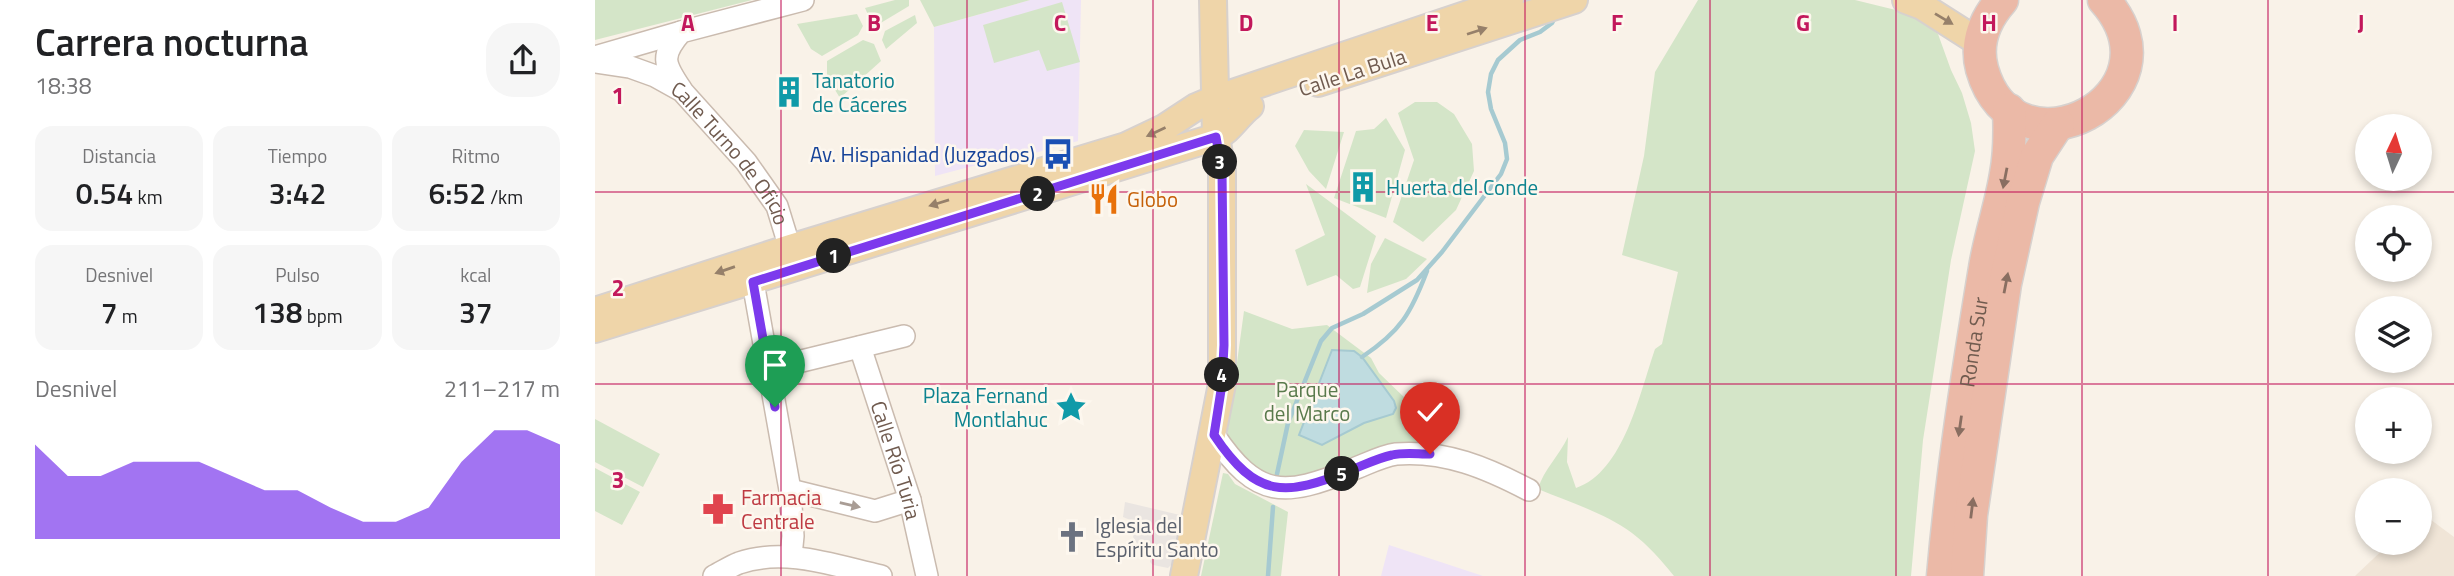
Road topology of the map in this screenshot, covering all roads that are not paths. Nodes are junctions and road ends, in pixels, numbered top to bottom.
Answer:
1 (803, 0) edge
2 (1213, 0) edge
3 (1574, 0) edge
4 (1906, 0) edge
5 (2002, 0) edge
6 (2105, 0) edge
7 (1507, 1) edge
8 (667, 40) junction
9 (1980, 43) junction
10 (595, 59) edge
11 (640, 68) junction
12 (682, 91) junction
13 (1227, 101) junction
14 (2009, 110) junction
15 (2058, 124) junction
16 (1127, 155) junction
17 (789, 259) junction
18 (753, 282) junction
19 (595, 311) edge
20 (595, 329) edge
21 (904, 337) dead end
22 (860, 347) junction
23 (769, 369) junction
24 (1214, 435) junction
25 (1525, 488) dead end
26 (790, 490) junction
27 (910, 500) junction
28 (791, 556) junction
29 (761, 567) edge
30 (714, 576) edge
31 (881, 576) edge
32 (927, 576) edge
33 (1184, 576) edge
34 (1943, 576) edge
35 (1967, 576) edge

1 - 8 street
2 - 13 main road
13 -> 3 main road, Calle La Bula
4 -> 9 main road
5 - 9 highway
6 - 15 highway
7 - 13 main road, Calle La Bula
8 - 10 street
8 - 11 street
8 - 12 street
9 - 14 highway
10 - 11 street, Calle Turno de Oficio
11 - 12 street, Calle Turno de Oficio
12 - 17 street, Calle Turno de Oficio
13 - 16 main road
13 -> 16 main road
13 - 24 main road
14 - 15 highway
14 -> 34 highway, Ronda Sur
35 -> 15 highway, Ronda Sur
16 - 17 main road
17 - 18 main road
17 -> 19 main road
18 - 20 main road
18 - 23 street
21 - 22 street
22 - 23 street
22 - 27 street, Calle Río Turia
23 - 26 street
24 - 25 street
24 - 33 main road
26 -> 27 street
26 - 28 street
27 - 32 street, Calle Río Turia
28 - 29 street
28 - 31 street
29 - 30 street

